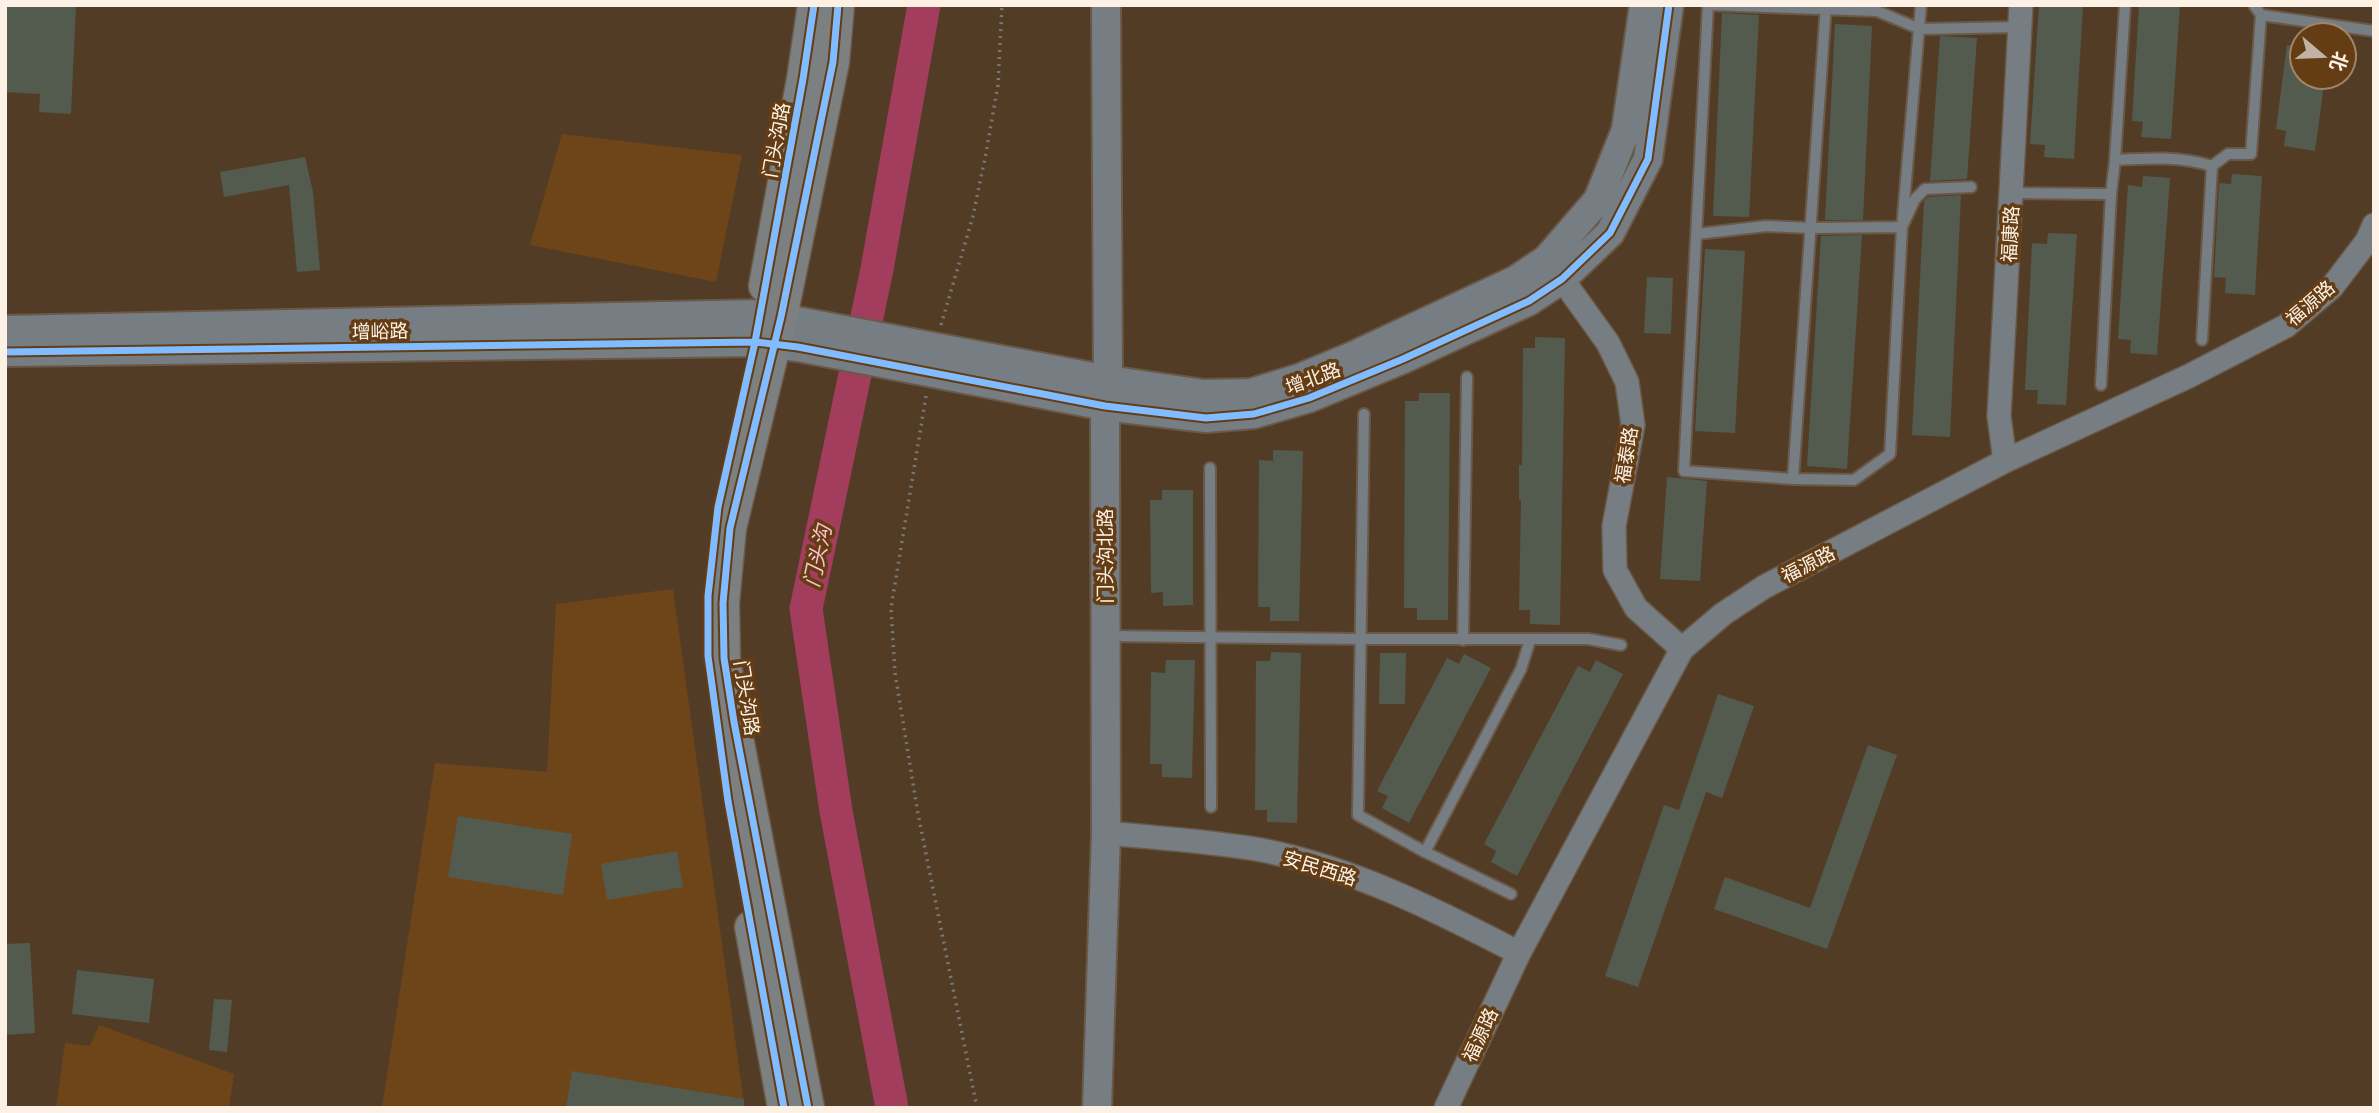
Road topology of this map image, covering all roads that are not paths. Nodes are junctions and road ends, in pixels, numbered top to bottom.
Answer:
1 (814, 5) edge
2 (838, 5) edge
3 (1106, 5) edge
4 (1644, 5) edge
5 (1669, 5) edge
6 (1710, 5) edge
7 (1921, 5) edge
8 (2125, 5) edge
9 (2254, 5) edge
10 (1826, 7) edge
11 (2261, 15) junction
12 (2020, 16) edge
13 (1920, 29) junction
14 (2374, 31) edge
15 (2115, 160) junction
16 (2212, 166) junction
17 (1971, 187) dead end
18 (2012, 193) junction
19 (2111, 194) junction
20 (2374, 225) edge
21 (1902, 227) junction
22 (1811, 228) junction
23 (1697, 234) junction
24 (1555, 269) junction
25 (768, 329) junction
26 (5, 330) edge
27 (2202, 340) dead end
28 (5, 352) edge
29 (1467, 377) dead end
30 (2101, 385) dead end
31 (1106, 393) junction
32 (1364, 414) dead end
33 (2005, 461) junction
34 (1210, 468) dead end
35 (1793, 479) junction
36 (1105, 635) junction
37 (1211, 638) junction
38 (1361, 639) junction
39 (1463, 640) junction
40 (1530, 640) junction
41 (1621, 645) dead end
42 (1682, 649) junction
43 (1211, 807) dead end
44 (1106, 833) junction
45 (1425, 852) junction
46 (1511, 894) dead end
47 (1519, 953) junction
48 (784, 1108) edge
49 (808, 1108) edge
50 (1097, 1108) edge
51 (1446, 1108) edge

1 - 25 main road, 门头沟路
2 - 25 main road, 门头沟路
3 - 31 street, 门头沟北路
4 - 24 street, 增北路
5 - 24 street, 增北路
6 - 10 lane
6 - 23 lane
7 - 13 lane
8 - 15 lane
9 - 11 lane
10 - 13 lane
10 - 22 lane
11 - 14 lane
11 - 16 lane
12 - 13 lane
12 - 18 street, 福康路
13 - 21 lane
15 - 16 lane
15 - 19 lane
16 - 27 lane
17 - 21 lane
18 - 19 lane
18 - 33 street, 福康路
19 - 30 lane
20 - 33 street, 福源路
21 - 22 lane
21 - 35 lane
22 - 23 lane
22 - 35 lane
23 - 35 lane
24 - 31 street, 增北路
24 - 42 street, 福泰路
25 - 26 street, 增峪路
25 - 28 street, 增峪路
25 - 31 street, 增北路
25 - 48 main road, 门头沟路
25 - 49 main road, 门头沟路
29 - 39 lane
31 - 36 street, 门头沟北路
32 - 38 lane
33 - 42 street, 福源路
34 - 37 lane
36 - 37 lane
36 - 44 street, 门头沟北路
37 - 38 lane
37 - 43 lane
38 - 39 lane
38 - 45 lane
39 - 40 lane
40 - 41 lane
40 - 45 lane
42 - 47 street, 福源路
44 - 47 street, 安民西路
44 - 50 street, 门头沟北路
45 - 46 lane
47 - 51 street, 福源路

